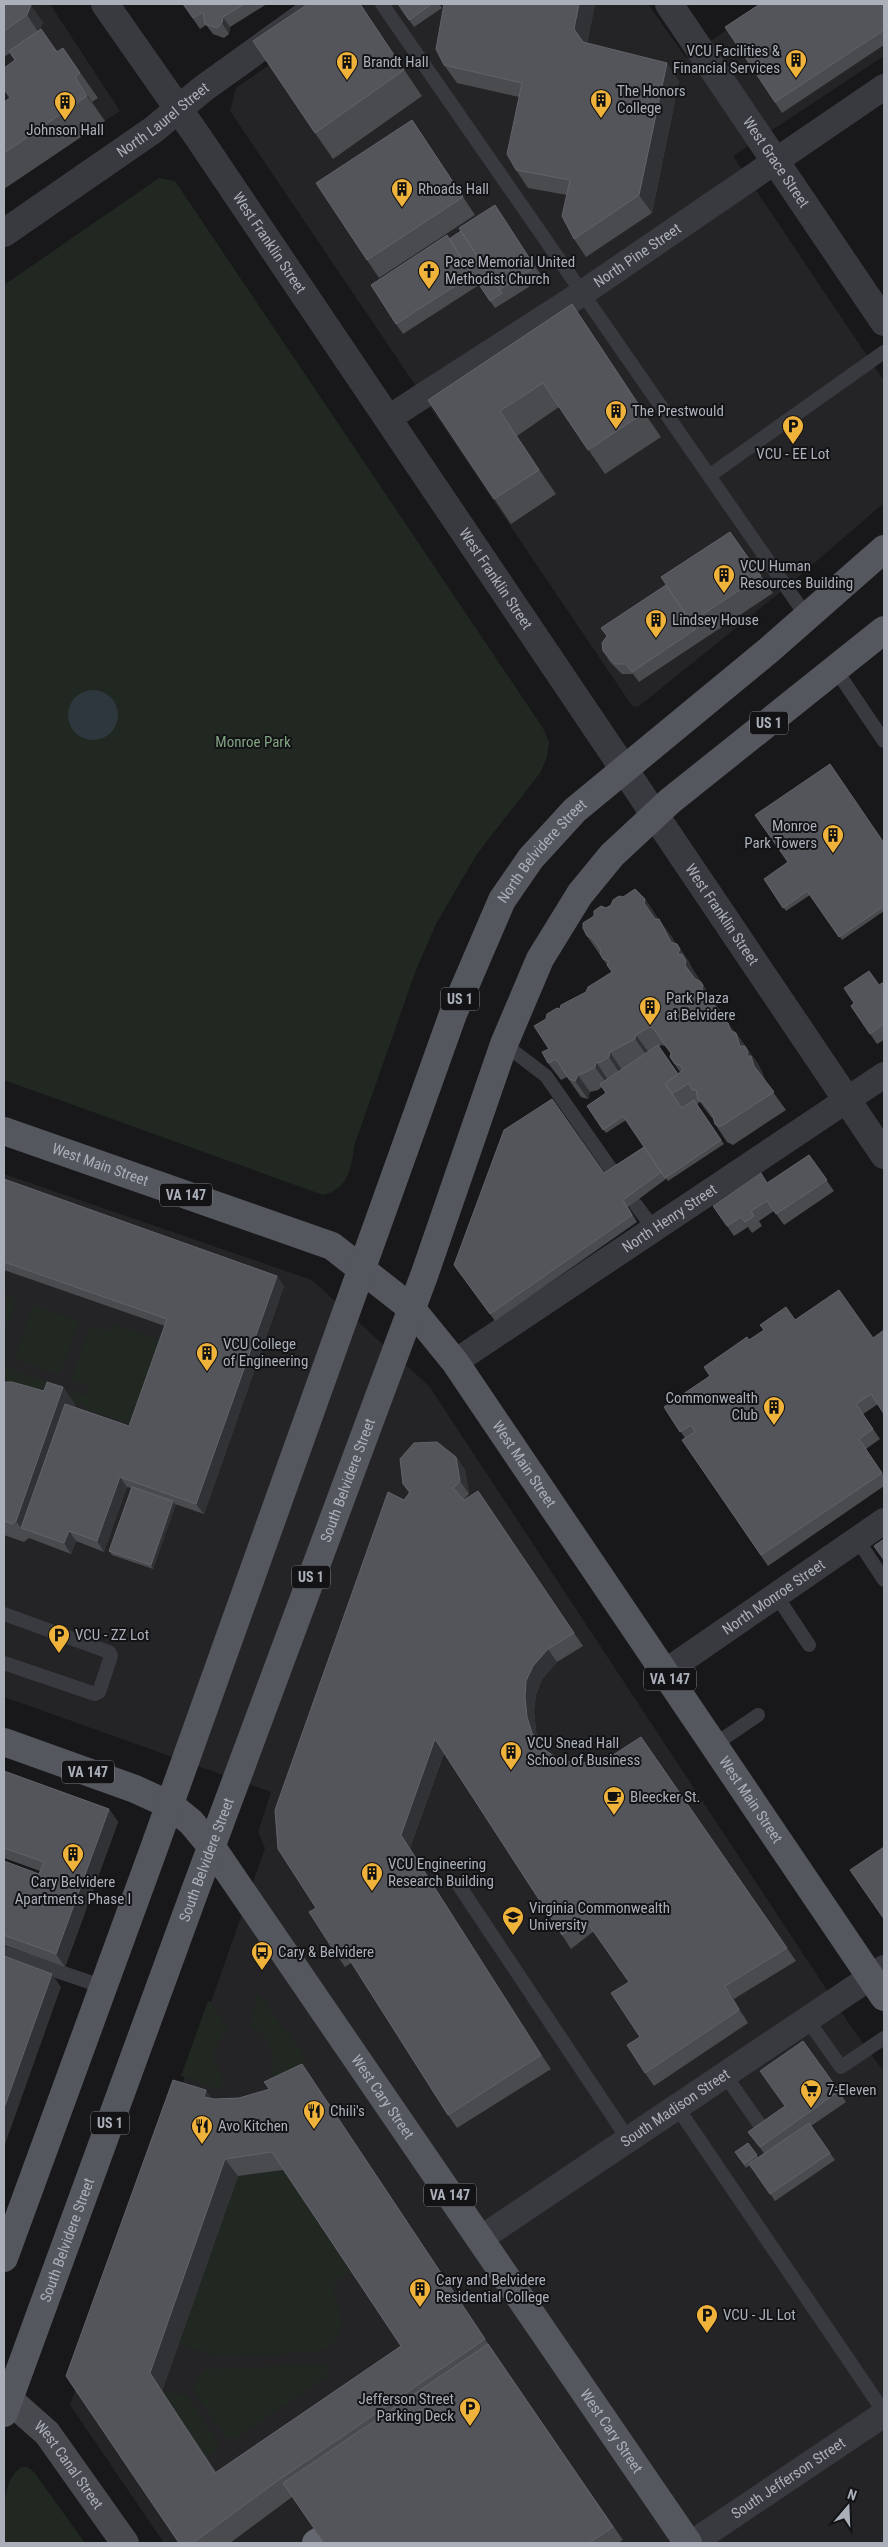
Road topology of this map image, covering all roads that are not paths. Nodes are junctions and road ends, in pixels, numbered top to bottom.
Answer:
1 (105, 4) edge
2 (320, 4) edge
3 (382, 4) edge
4 (669, 4) edge
5 (884, 87) edge
6 (178, 109) junction
7 (776, 162) junction
8 (4, 233) edge
9 (581, 294) junction
10 (884, 322) edge
11 (884, 352) edge
12 (387, 419) junction
13 (709, 476) junction
14 (884, 548) edge
15 (807, 617) junction
16 (884, 630) edge
17 (836, 670) junction
18 (884, 741) edge
19 (623, 770) junction
20 (655, 816) junction
21 (504, 1044) junction
22 (884, 1075) edge
23 (847, 1100) junction
24 (4, 1131) edge
25 (884, 1155) edge
26 (613, 1172) edge
27 (636, 1205) edge
28 (653, 1228) junction
29 (363, 1268) junction
30 (411, 1308) junction
31 (455, 1362) junction
32 (884, 1521) edge
33 (857, 1539) junction
34 (884, 1580) edge
35 (776, 1595) junction
36 (4, 1614) edge
37 (809, 1645) dead end
38 (4, 1664) edge
39 (664, 1672) junction
40 (758, 1715) dead end
41 (4, 1742) edge
42 (714, 1745) junction
43 (170, 1805) junction
44 (212, 1846) junction
45 (458, 1884) dead end
46 (4, 1953) edge
47 (880, 1980) edge
48 (104, 1987) junction
49 (808, 2019) junction
50 (884, 2038) edge
51 (725, 2075) junction
52 (677, 2106) junction
53 (760, 2125) edge
54 (628, 2139) junction
55 (480, 2239) junction
56 (7, 2241) edge
57 (5, 2402) edge
58 (884, 2413) edge
59 (119, 2534) edge
60 (688, 2543) edge
61 (692, 2543) edge

1 - 6 street, West Franklin Street
2 - 6 street, North Laurel Street
3 - 9 lane
4 - 7 street, West Grace Street
5 - 7 street, North Pine Street
6 - 8 street, North Laurel Street
6 - 12 street, West Franklin Street
7 - 9 street, North Pine Street
7 - 10 street, West Grace Street
9 - 12 street, North Pine Street
9 - 13 lane
11 - 13 lane
12 - 19 street, West Franklin Street
13 - 15 lane
14 - 15 main road, North Belvidere Street / US 1
15 - 19 main road, North Belvidere Street / US 1
16 - 17 main road, US 1
17 - 18 lane
17 - 20 main road, US 1
19 - 20 street, West Franklin Street
19 - 29 main road, North Belvidere Street / US 1
20 - 21 main road, US 1
20 - 23 street, West Franklin Street
21 - 26 lane
21 - 30 main road, US 1
22 - 23 street, North Henry Street
23 - 25 street, West Franklin Street
23 - 28 street, North Henry Street
24 - 29 main road, West Main Street / VA 147
27 - 28 lane
28 - 31 street, North Henry Street
29 - 30 main road, West Main Street / VA 147
29 - 43 main road, US 1
30 - 31 main road, West Main Street / VA 147
30 - 44 main road, South Belvidere Street / US 1
31 - 39 main road, West Main Street / VA 147
32 - 33 street, North Monroe Street
33 - 34 lane
33 - 35 street, North Monroe Street
35 - 37 lane
35 - 39 street, North Monroe Street
36 - 38 lane
39 - 42 main road, West Main Street / VA 147
40 - 42 lane
41 - 43 main road, West Cary Street / VA 147
42 - 47 main road, West Main Street / VA 147
43 - 44 main road, West Cary Street / VA 147
43 - 48 main road, US 1
44 - 55 main road, West Cary Street / VA 147
44 - 57 main road, South Belvidere Street / US 1
45 - 54 lane
46 - 48 lane
47 - 49 street, South Madison Street
48 - 56 main road, US 1
49 - 50 lane
49 - 51 street, South Madison Street
51 - 52 street, South Madison Street
51 - 53 lane
52 - 54 street, South Madison Street
52 - 58 lane
54 - 55 street, South Madison Street
55 - 60 main road, West Cary Street / VA 147
57 - 59 main road, West Canal Street
58 - 61 street, South Jefferson Street

